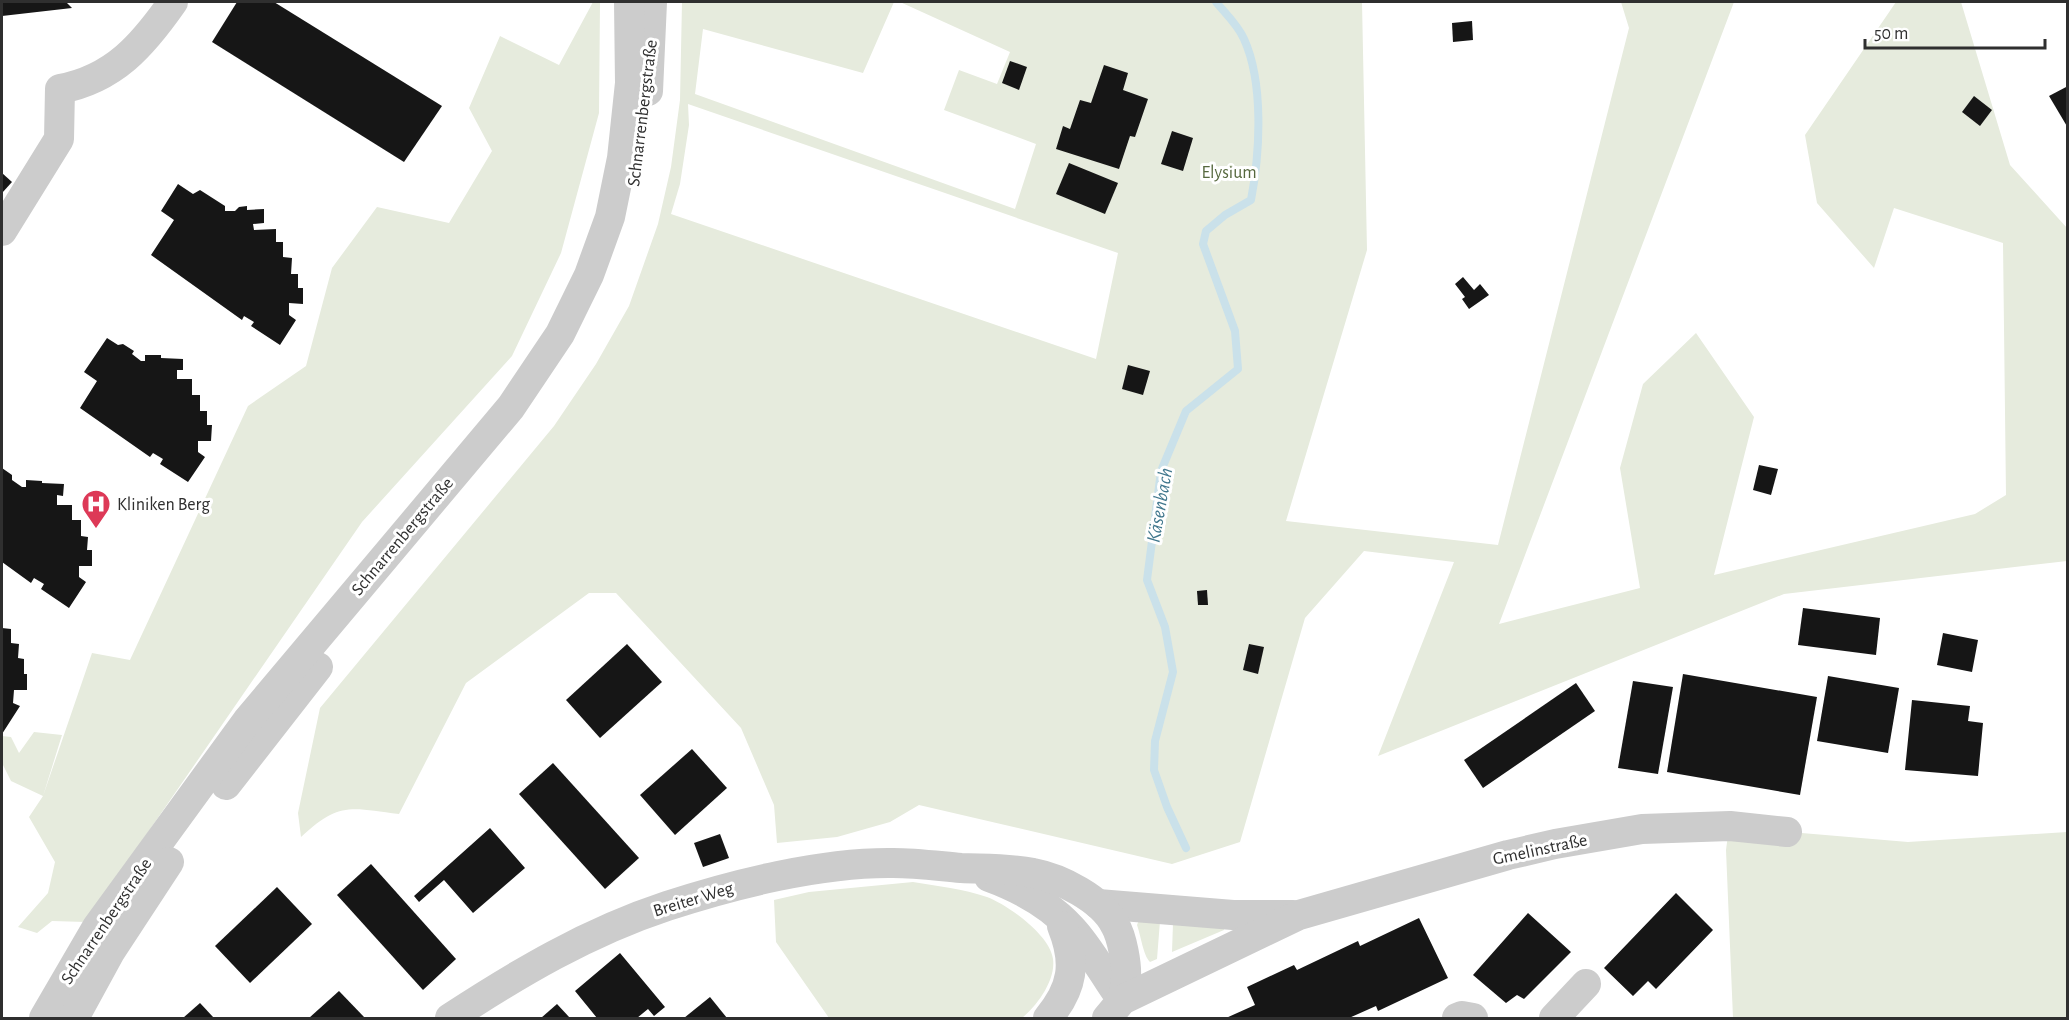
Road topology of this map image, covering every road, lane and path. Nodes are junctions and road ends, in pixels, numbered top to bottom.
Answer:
1 (173, 2) edge
2 (629, 2) edge
3 (652, 2) edge
4 (2, 231) edge
5 (1787, 832) dead end
6 (961, 867) junction
7 (1098, 904) junction
8 (1058, 915) junction
9 (1299, 915) junction
10 (1586, 984) dead end
11 (1114, 1009) edge
12 (44, 1018) edge
13 (74, 1018) edge
14 (450, 1018) edge
15 (1048, 1018) edge
16 (1457, 1018) edge
17 (1473, 1018) edge
18 (1554, 1018) edge

1 - 4 street
2 - 12 street, Schnarrenbergstraße
3 - 13 street, Schnarrenbergstraße
5 - 9 street, Gmelinstraße
6 - 7 street, Breiter Weg
6 - 8 street, Breiter Weg
6 - 14 street, Breiter Weg
7 - 9 street, Gmelinstraße
7 - 11 street, Breiter Weg
8 - 11 street, Breiter Weg
8 - 15 street
9 - 11 street, Gmelinstraße
10 - 18 street
16 - 17 street

